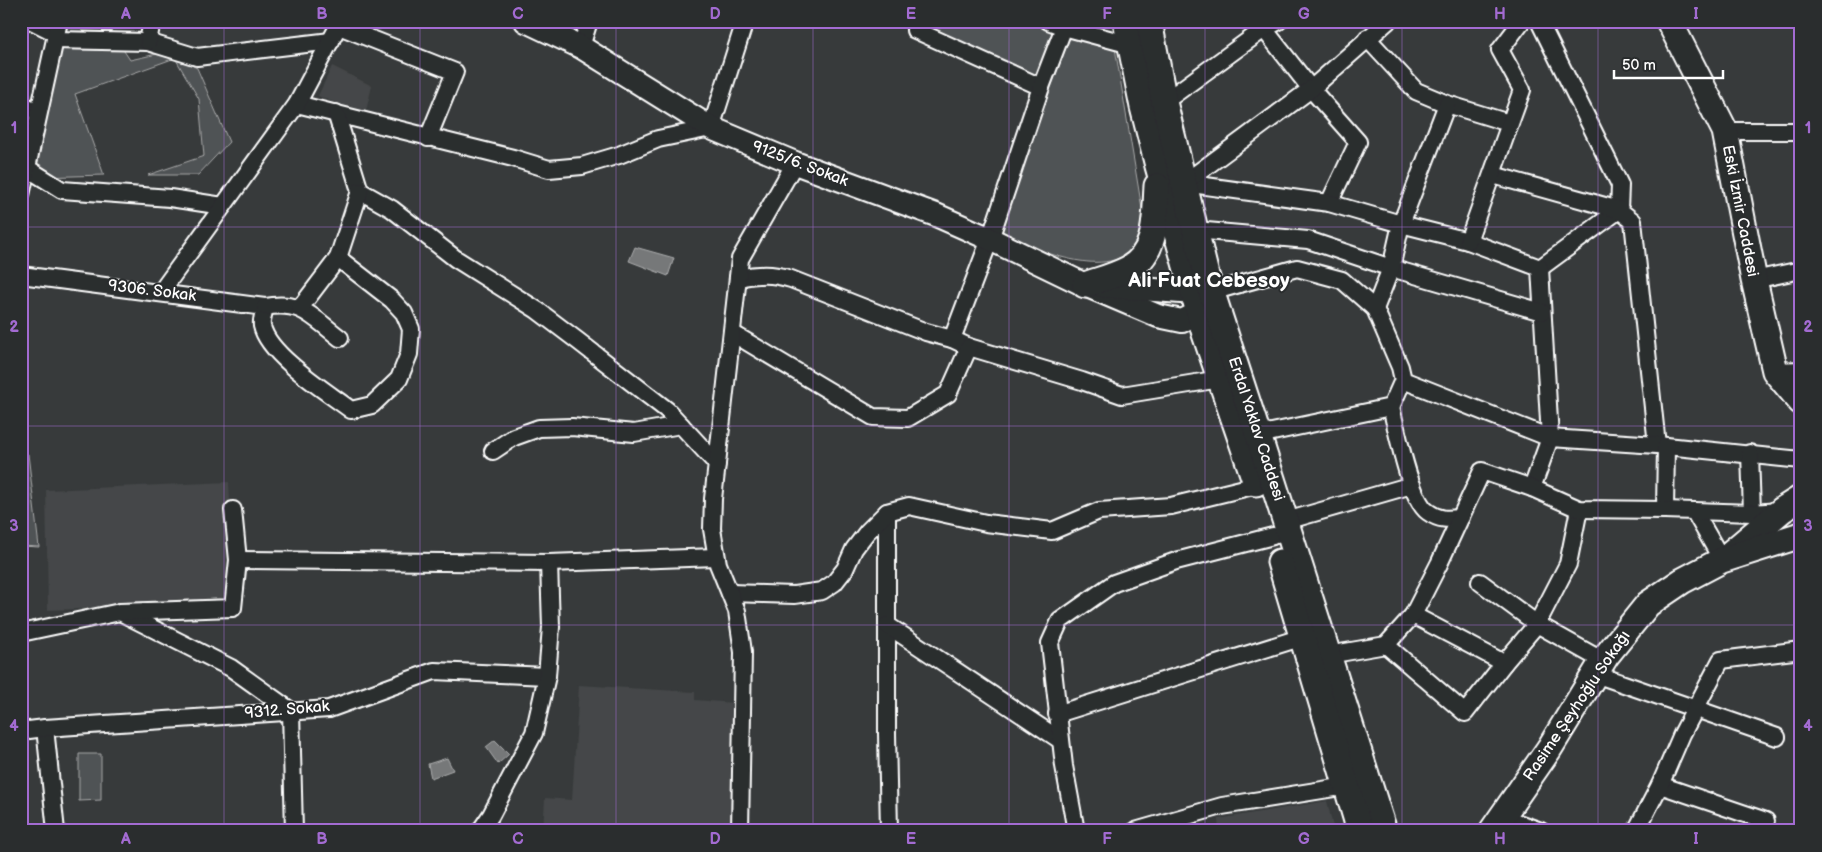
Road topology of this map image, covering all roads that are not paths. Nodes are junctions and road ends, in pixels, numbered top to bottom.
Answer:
1 (32, 21) edge
2 (152, 21) edge
3 (526, 21) edge
4 (589, 21) edge
5 (745, 21) edge
6 (916, 21) edge
7 (1048, 21) edge
8 (1149, 21) edge
9 (1388, 21) edge
10 (1522, 21) edge
11 (1539, 21) edge
12 (1669, 21) edge
13 (340, 23) edge
14 (1274, 24) edge
15 (1064, 27) junction
16 (57, 31) edge
17 (1129, 33) edge
18 (1367, 38) junction
19 (331, 41) junction
20 (148, 42) junction
21 (581, 47) junction
22 (1041, 87) junction
23 (1311, 89) junction
24 (1164, 102) junction
25 (21, 104) edge
26 (297, 104) junction
27 (1447, 104) junction
28 (38, 112) junction
29 (336, 113) junction
30 (1509, 123) junction
31 (711, 128) junction
32 (1725, 131) junction
33 (1801, 131) edge
34 (428, 138) junction
35 (795, 163) junction
36 (1158, 166) junction
37 (24, 168) edge
38 (1493, 175) junction
39 (1184, 183) junction
40 (360, 191) junction
41 (21, 195) edge
42 (1329, 203) junction
43 (223, 206) junction
44 (1619, 210) junction
45 (1401, 224) junction
46 (1194, 230) junction
47 (990, 239) junction
48 (1468, 241) junction
49 (338, 258) junction
50 (1391, 268) junction
51 (1540, 268) junction
52 (1801, 270) edge
53 (21, 275) edge
54 (738, 278) junction
55 (1754, 280) junction
56 (1085, 285) junction
57 (160, 293) junction
58 (265, 306) junction
59 (1203, 307) junction
60 (300, 308) junction
61 (1376, 309) junction
62 (1542, 312) junction
63 (732, 332) junction
64 (340, 338) dead end
65 (952, 339) junction
66 (969, 347) junction
67 (1801, 370) edge
68 (1775, 371) junction
69 (1220, 379) junction
70 (1403, 380) junction
71 (1801, 402) edge
72 (1391, 407) junction
73 (681, 425) junction
74 (1258, 435) junction
75 (1550, 438) junction
76 (1661, 446) junction
77 (493, 451) dead end
78 (1750, 453) junction
79 (1801, 460) edge
80 (717, 464) junction
81 (1257, 485) junction
82 (1412, 485) junction
83 (1532, 488) junction
84 (1792, 504) edge
85 (1579, 509) junction
86 (233, 510) dead end
87 (1665, 510) junction
88 (1694, 511) junction
89 (887, 512) junction
90 (1752, 513) junction
91 (1461, 517) junction
92 (1279, 529) junction
93 (1801, 535) edge
94 (716, 557) junction
95 (238, 560) junction
96 (1722, 560) junction
97 (550, 563) junction
98 (1480, 582) dead end
99 (730, 593) junction
100 (120, 612) junction
101 (1413, 615) junction
102 (1537, 624) junction
103 (887, 625) junction
104 (21, 633) edge
105 (1303, 637) junction
106 (1386, 645) junction
107 (1801, 650) edge
108 (1328, 655) junction
109 (1504, 663) junction
110 (1599, 667) junction
111 (546, 676) junction
112 (1696, 709) junction
113 (291, 711) junction
114 (1057, 714) junction
115 (45, 728) junction
116 (21, 731) edge
117 (1777, 737) dead end
118 (1060, 740) junction
119 (1660, 785) junction
120 (1347, 786) junction
121 (1766, 821) dead end
122 (1497, 824) edge
123 (56, 831) edge
124 (294, 831) edge
125 (480, 831) edge
126 (740, 831) edge
127 (889, 831) edge
128 (1076, 831) edge
129 (1135, 831) edge
130 (1360, 831) edge
131 (1384, 831) edge
132 (1541, 831) edge
133 (1636, 831) edge

1 - 16 street
2 - 20 street
3 - 21 main road, 9125/6. Sokak
4 - 21 street
5 - 31 street
6 - 22 street
7 - 15 street
8 - 24 main road, Erdal Yaklav Caddesi
9 - 18 street
10 - 30 street
11 - 44 street
12 - 32 main road, Eski İzmir Caddesi
13 - 19 street
13 - 34 street
14 - 23 street
14 - 24 street
15 - 17 street
15 - 22 street
16 - 20 street
16 - 28 street
17 - 36 main road, Erdal Yaklav Caddesi
18 - 23 street
18 - 27 street
19 - 20 street
19 - 26 street
21 - 31 main road, 9125/6. Sokak
22 - 47 street
23 - 39 street
23 - 42 street
24 - 39 main road, Erdal Yaklav Caddesi
25 - 28 street
26 - 29 street
26 - 43 street
27 - 30 street
27 - 45 street
28 - 37 street
29 - 34 street
29 - 40 street
30 - 38 street
31 - 34 street
31 - 35 main road, 9125/6. Sokak
32 - 33 street
32 - 55 main road, Eski İzmir Caddesi
35 - 47 main road, 9125/6. Sokak
35 - 54 street
36 - 56 main road
36 - 59 main road, Erdal Yaklav Caddesi
37 - 41 street
37 - 43 street
38 - 44 street
38 - 48 street
39 - 42 street
39 - 46 main road, Erdal Yaklav Caddesi
40 - 49 street
40 - 73 street
42 - 45 street
43 - 57 street
44 - 51 street
44 - 76 street
45 - 48 street
45 - 50 street
46 - 50 street
46 - 59 main road, Erdal Yaklav Caddesi
47 - 56 main road, 9125/6. Sokak
47 - 65 street
48 - 51 street
49 - 58 street
49 - 60 street
50 - 61 street
50 - 62 street
51 - 62 street
52 - 55 street
53 - 57 street, 9306. Sokak
54 - 63 street
54 - 65 street
55 - 68 main road, Eski İzmir Caddesi
56 - 59 main road, 9125/6. Sokak
56 - 59 main road, 9125/6. Sokak
57 - 58 street, 9306. Sokak
58 - 60 street, 9306. Sokak
59 - 61 street
59 - 69 main road, Erdal Yaklav Caddesi
59 - 74 main road, Erdal Yaklav Caddesi
60 - 64 street
61 - 70 street
62 - 75 street
63 - 66 street
63 - 80 street
65 - 66 street
66 - 69 street
67 - 68 street
68 - 71 main road, Eski İzmir Caddesi
69 - 81 main road, Erdal Yaklav Caddesi
70 - 72 street
70 - 75 street
72 - 74 street
72 - 82 street
73 - 77 street
73 - 80 street
74 - 92 main road, Erdal Yaklav Caddesi
75 - 76 street
75 - 83 street
76 - 78 street
76 - 87 street
78 - 79 street
78 - 90 street
80 - 94 street
81 - 89 street
81 - 92 main road, Erdal Yaklav Caddesi
82 - 91 street
82 - 92 street
83 - 85 street
83 - 91 street
84 - 90 street
84 - 96 main road, Rasime Şeyhoğlu Sokağı
85 - 87 street
85 - 102 street
86 - 95 street
87 - 88 street
88 - 90 street
88 - 96 street
89 - 99 street
89 - 103 street
91 - 101 street
92 - 105 main road, Erdal Yaklav Caddesi
92 - 108 main road, Erdal Yaklav Caddesi
92 - 114 street
93 - 96 main road, Rasime Şeyhoğlu Sokağı
94 - 97 street
94 - 99 street
95 - 97 street
95 - 100 street
96 - 110 main road, Rasime Şeyhoğlu Sokağı
97 - 111 street
98 - 102 street
99 - 126 street
100 - 104 street
100 - 113 street
101 - 106 street
101 - 109 street
102 - 109 street
102 - 110 street
103 - 118 street
103 - 127 street
105 - 114 street
105 - 120 main road, Erdal Yaklav Caddesi
106 - 108 street
106 - 109 street
107 - 112 street
108 - 131 main road, Erdal Yaklav Caddesi
110 - 112 street
110 - 122 main road, Rasime Şeyhoğlu Sokağı
111 - 113 street, 9312. Sokak
111 - 125 street
112 - 117 street
112 - 119 street
113 - 115 street, 9312. Sokak
113 - 124 street
114 - 118 street
115 - 116 street, 9312. Sokak
115 - 123 street
118 - 128 street
119 - 121 street
119 - 133 street
120 - 129 street
120 - 130 main road, Erdal Yaklav Caddesi
122 - 132 street

